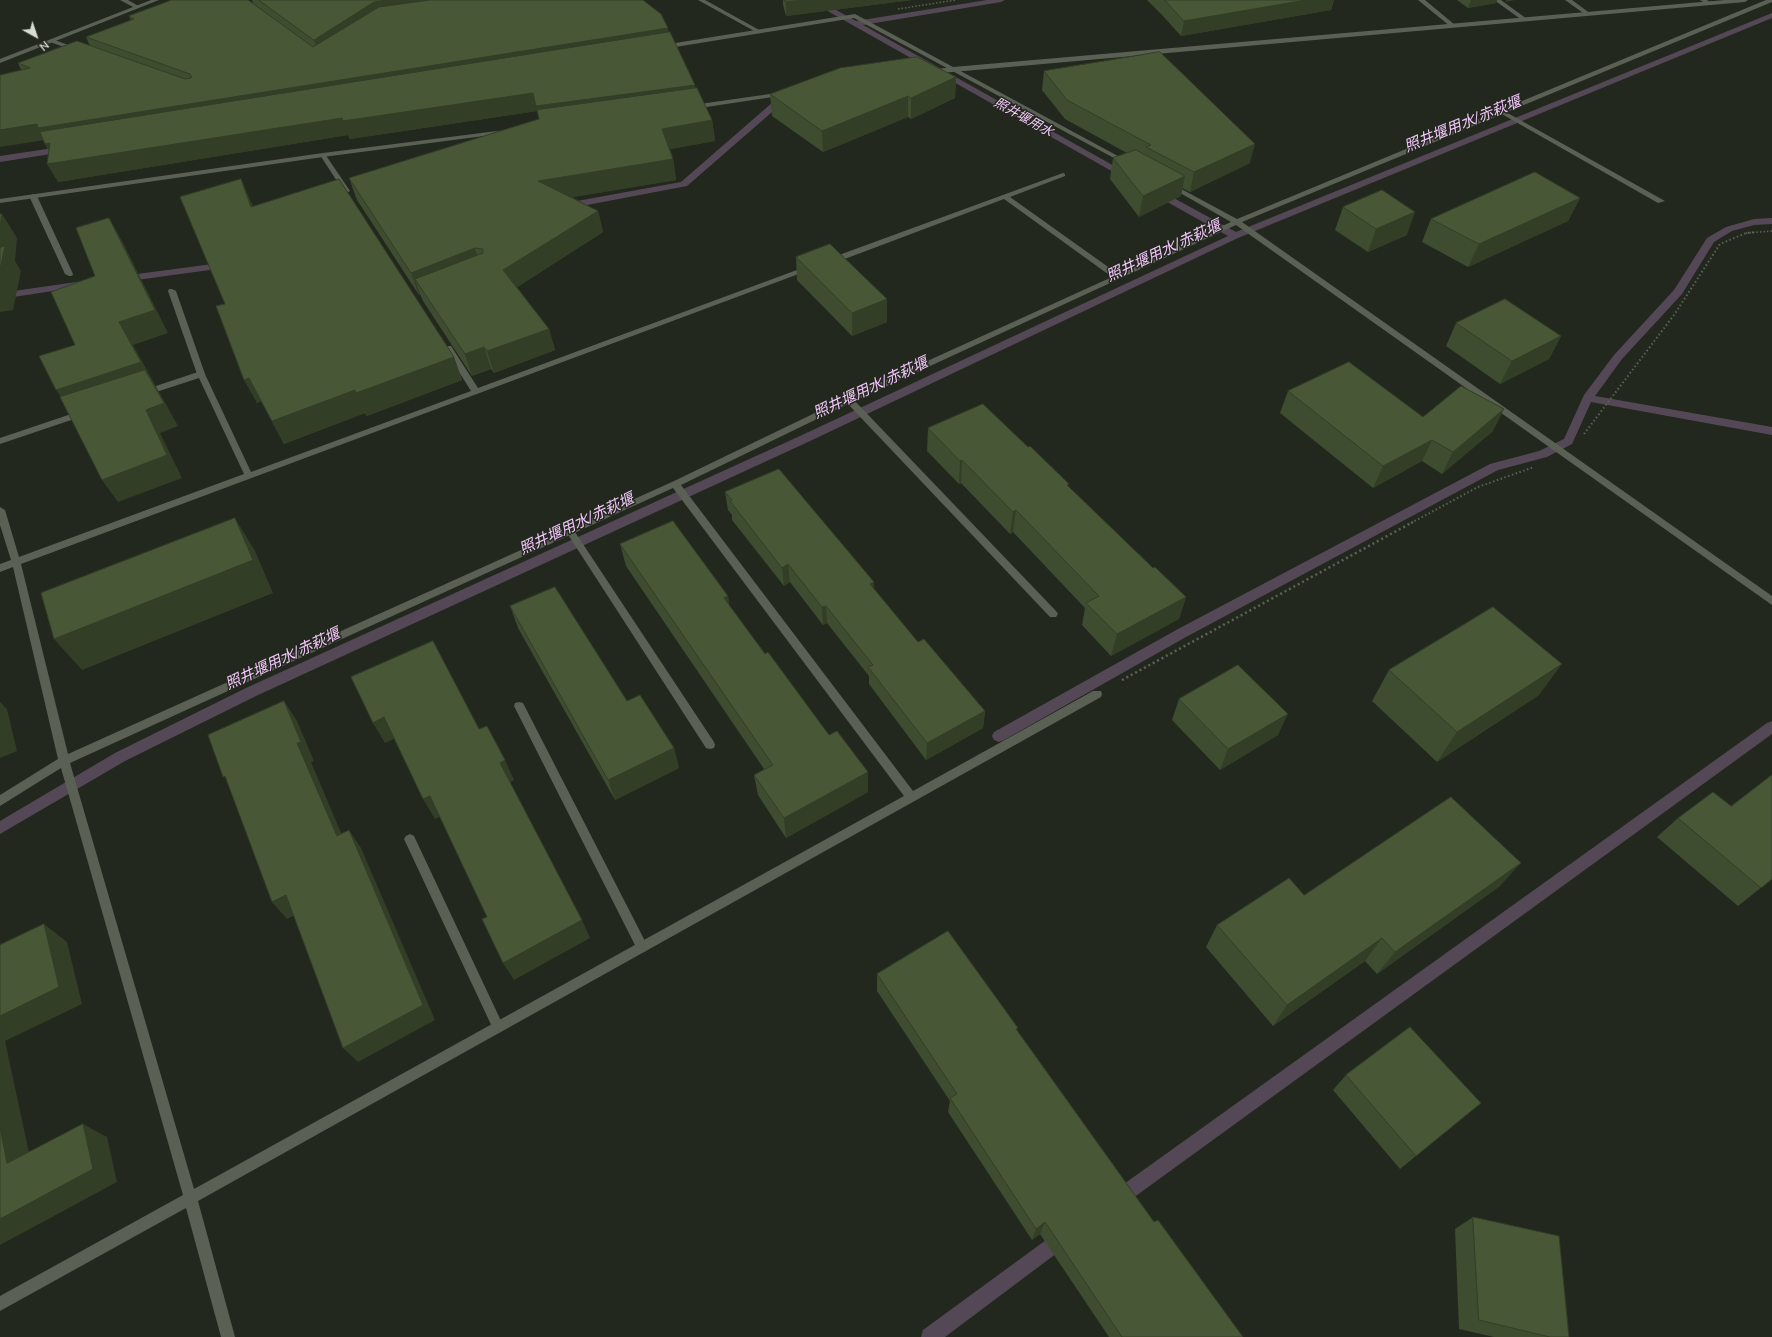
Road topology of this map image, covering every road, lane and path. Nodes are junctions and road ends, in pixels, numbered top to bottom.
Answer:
1 (123, 0) edge
2 (156, 0) edge
3 (701, 0) edge
4 (956, 0) edge
5 (1422, 0) edge
6 (1497, 0) edge
7 (1568, 0) edge
8 (1745, 0) edge
9 (1771, 0) edge
10 (1705, 2) edge
11 (137, 7) junction
12 (1588, 14) junction
13 (855, 16) junction
14 (1524, 19) junction
15 (1453, 26) junction
16 (758, 31) junction
17 (52, 41) junction
18 (656, 48) edge
19 (84, 52) edge
20 (0, 61) edge
21 (953, 69) junction
22 (922, 74) edge
23 (789, 93) edge
24 (687, 108) edge
25 (1502, 112) junction
26 (508, 131) edge
27 (323, 155) junction
28 (1133, 166) edge
29 (1063, 175) dead end
30 (1161, 181) edge
31 (33, 196) junction
32 (1005, 196) junction
33 (1661, 200) dead end
34 (0, 201) edge
35 (352, 201) edge
36 (1237, 222) junction
37 (1772, 231) edge
38 (69, 274) dead end
39 (1117, 277) junction
40 (172, 291) dead end
41 (442, 339) edge
42 (201, 374) junction
43 (476, 392) junction
44 (134, 396) edge
45 (850, 400) junction
46 (89, 411) edge
47 (0, 441) edge
48 (1568, 455) junction
49 (249, 476) junction
50 (675, 484) junction
51 (0, 510) edge
52 (570, 532) junction
53 (16, 562) junction
54 (0, 568) edge
55 (1772, 600) edge
56 (1053, 614) dead end
57 (1097, 694) joint
58 (519, 706) dead end
59 (710, 745) dead end
60 (64, 761) junction
61 (911, 797) junction
62 (0, 801) edge
63 (410, 839) dead end
64 (642, 947) junction
65 (498, 1027) junction
66 (190, 1198) junction
67 (0, 1304) edge
68 (228, 1337) edge

1 - 11 street
2 - 11 street
3 - 16 street
4 - 13 path
5 - 15 street
6 - 14 street
7 - 12 street
8 - 10 street
9 - 25 street
10 - 12 street
11 - 17 street
12 - 14 street
13 - 16 street
13 - 21 street
14 - 15 street
15 - 21 street
16 - 18 street
17 - 19 street
17 - 20 street
21 - 22 street
21 - 28 street
23 - 24 street
25 - 33 street
25 - 36 street
26 - 27 street
27 - 31 street
27 - 35 street
29 - 32 street
30 - 36 street
31 - 34 street
31 - 38 street
32 - 39 street
32 - 43 street
36 - 39 street
36 - 48 street
37 - 48 path
39 - 45 street
40 - 42 street
41 - 43 street
42 - 44 street
42 - 49 street
43 - 49 street
45 - 50 street
45 - 56 street
46 - 47 street
48 - 55 street
48 - 57 path
49 - 53 street
50 - 52 street
50 - 61 street
51 - 53 street
52 - 59 street
52 - 60 street
53 - 54 street
53 - 60 street
57 - 61 street
58 - 64 street
60 - 62 street
60 - 66 street
61 - 64 street
63 - 65 street
64 - 65 street
65 - 66 street
66 - 67 street
66 - 68 street

